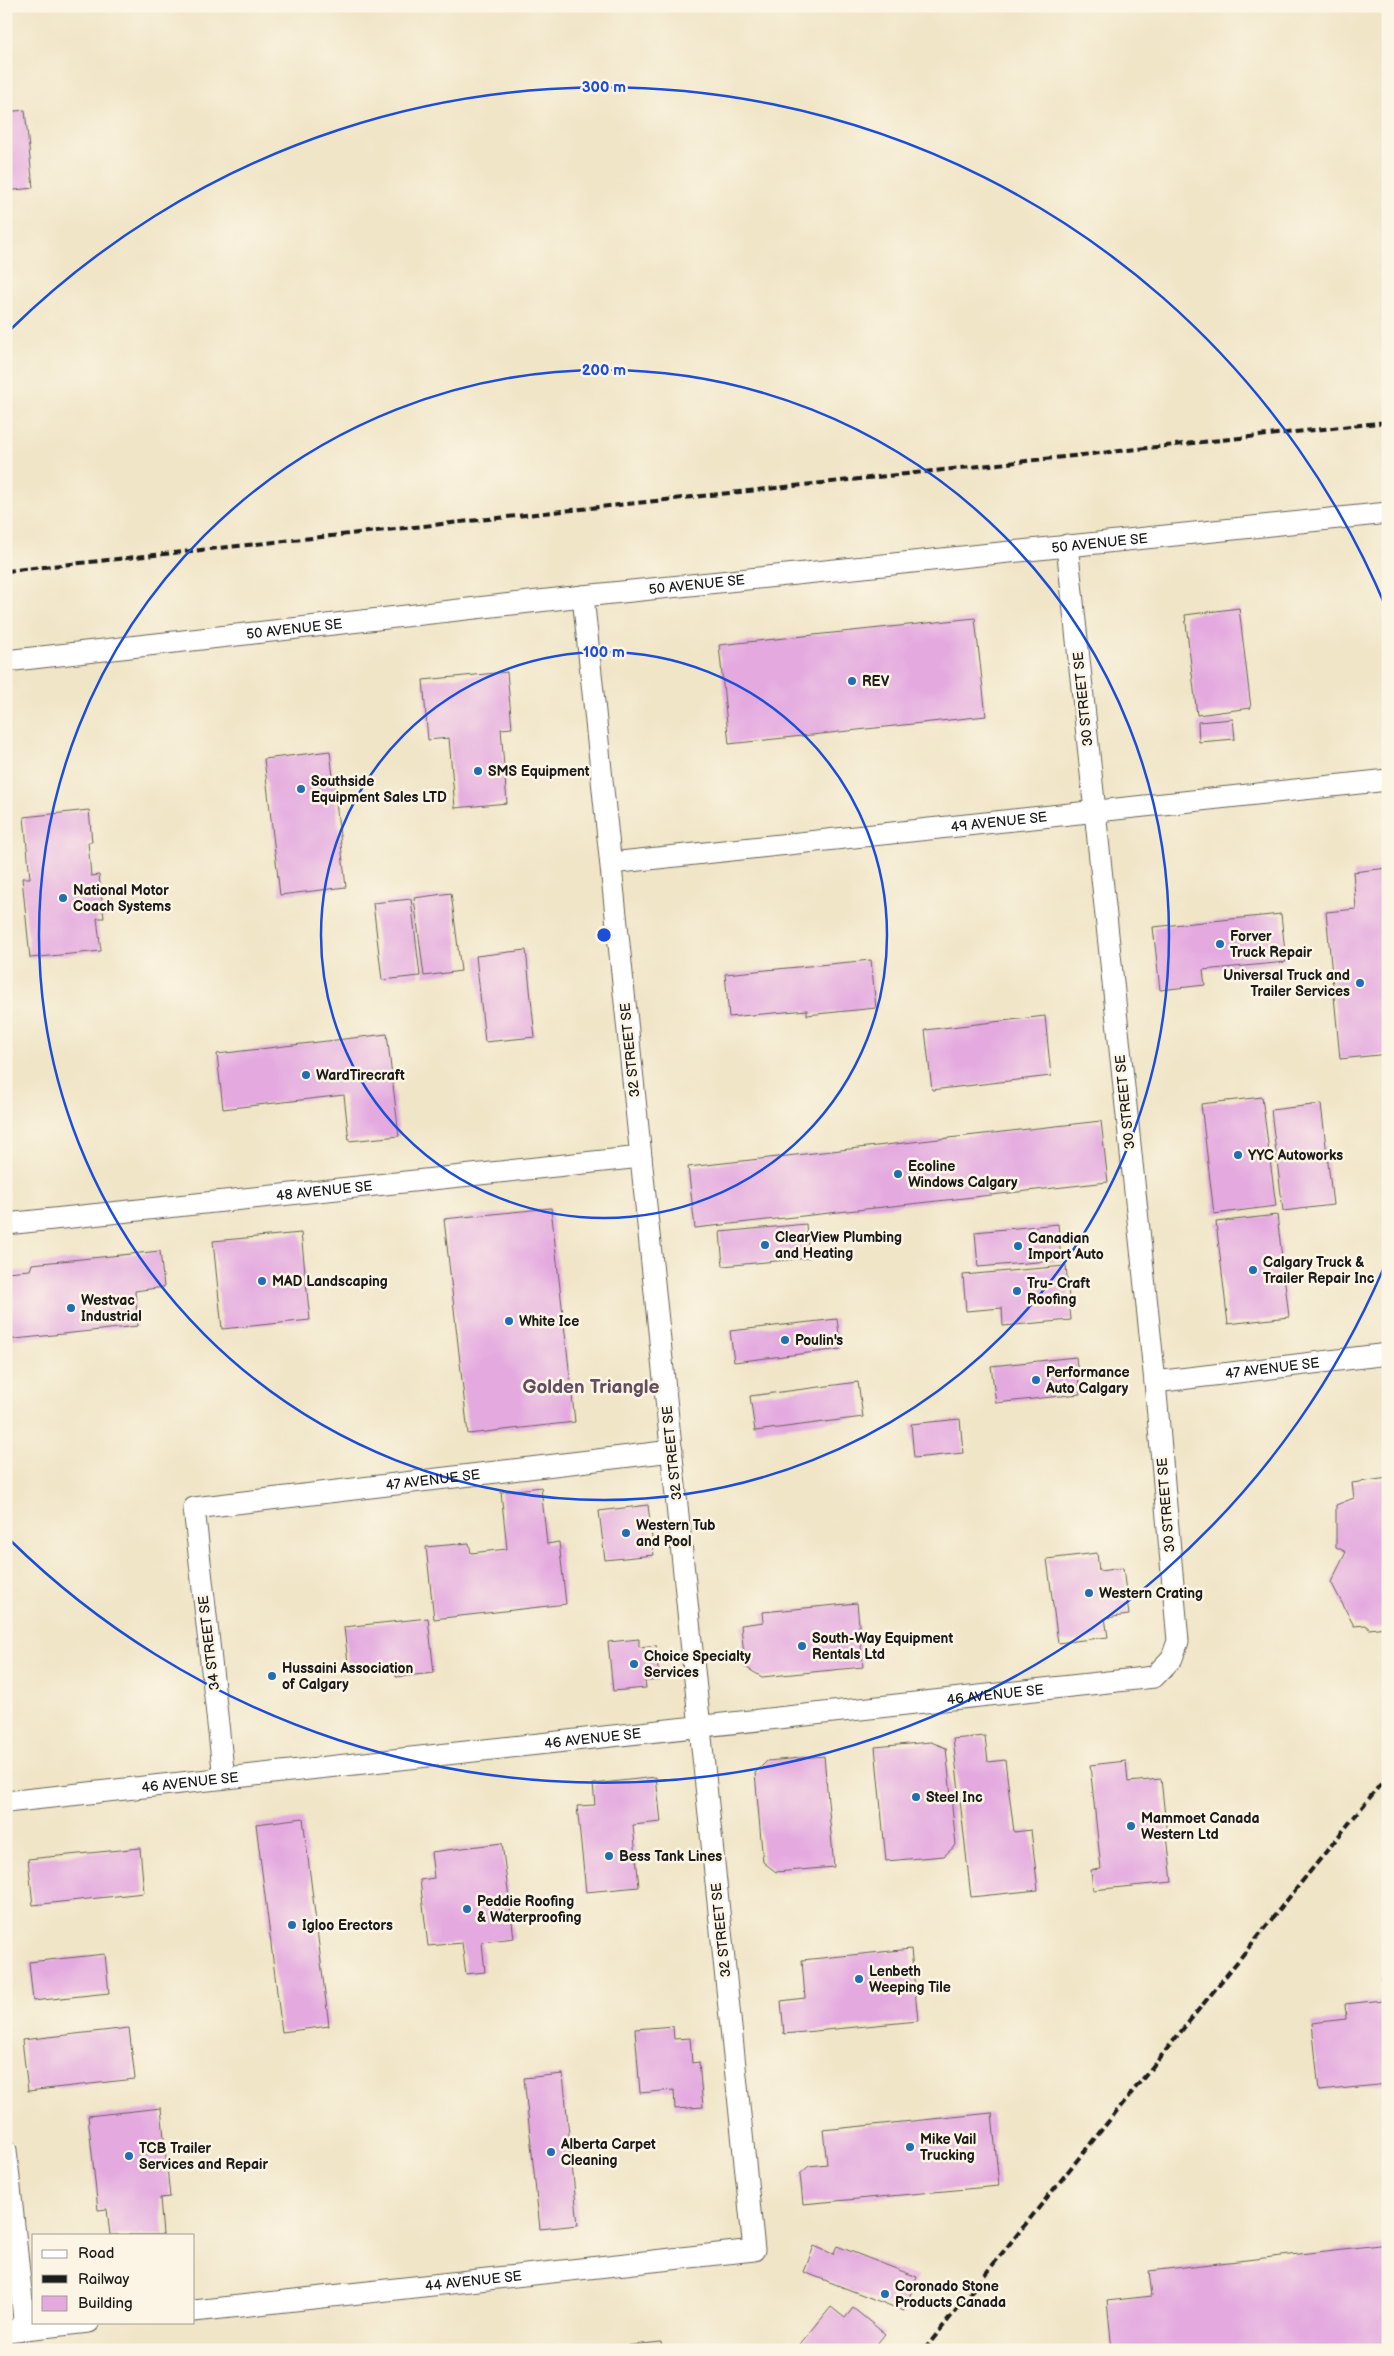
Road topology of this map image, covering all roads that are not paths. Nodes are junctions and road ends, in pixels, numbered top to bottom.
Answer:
1 (1388, 513) edge
2 (1068, 545) junction
3 (583, 596) junction
4 (6, 661) edge
5 (1388, 780) edge
6 (1094, 810) junction
7 (611, 863) junction
8 (641, 1157) junction
9 (6, 1224) edge
10 (1388, 1354) edge
11 (1155, 1382) junction
12 (672, 1451) junction
13 (194, 1508) joint
14 (1172, 1658) joint
15 (700, 1726) junction
16 (224, 1778) junction
17 (6, 1802) edge
18 (6, 2150) edge
19 (754, 2250) joint
20 (195, 2311) edge
21 (71, 2324) edge
22 (16, 2330) edge

1 - 2 street, 50 AVENUE SE
2 - 3 street, 50 AVENUE SE
2 - 6 street, 30 STREET SE
3 - 4 street, 50 AVENUE SE
3 - 7 street, 32 STREET SE
5 - 6 street, 49 AVENUE SE
6 - 7 street, 49 AVENUE SE
6 - 11 street, 30 STREET SE
7 - 8 street, 32 STREET SE
8 - 9 street, 48 AVENUE SE
8 - 12 street, 32 STREET SE
10 - 11 street, 47 AVENUE SE
11 - 14 street, 30 STREET SE
12 - 13 street, 47 AVENUE SE
12 - 15 street, 32 STREET SE
13 - 16 street, 34 STREET SE
14 - 15 street, 46 AVENUE SE
15 - 16 street, 46 AVENUE SE
15 - 19 street, 32 STREET SE
16 - 17 street, 46 AVENUE SE
18 - 22 street
19 - 20 street, 44 AVENUE SE
21 - 22 street

